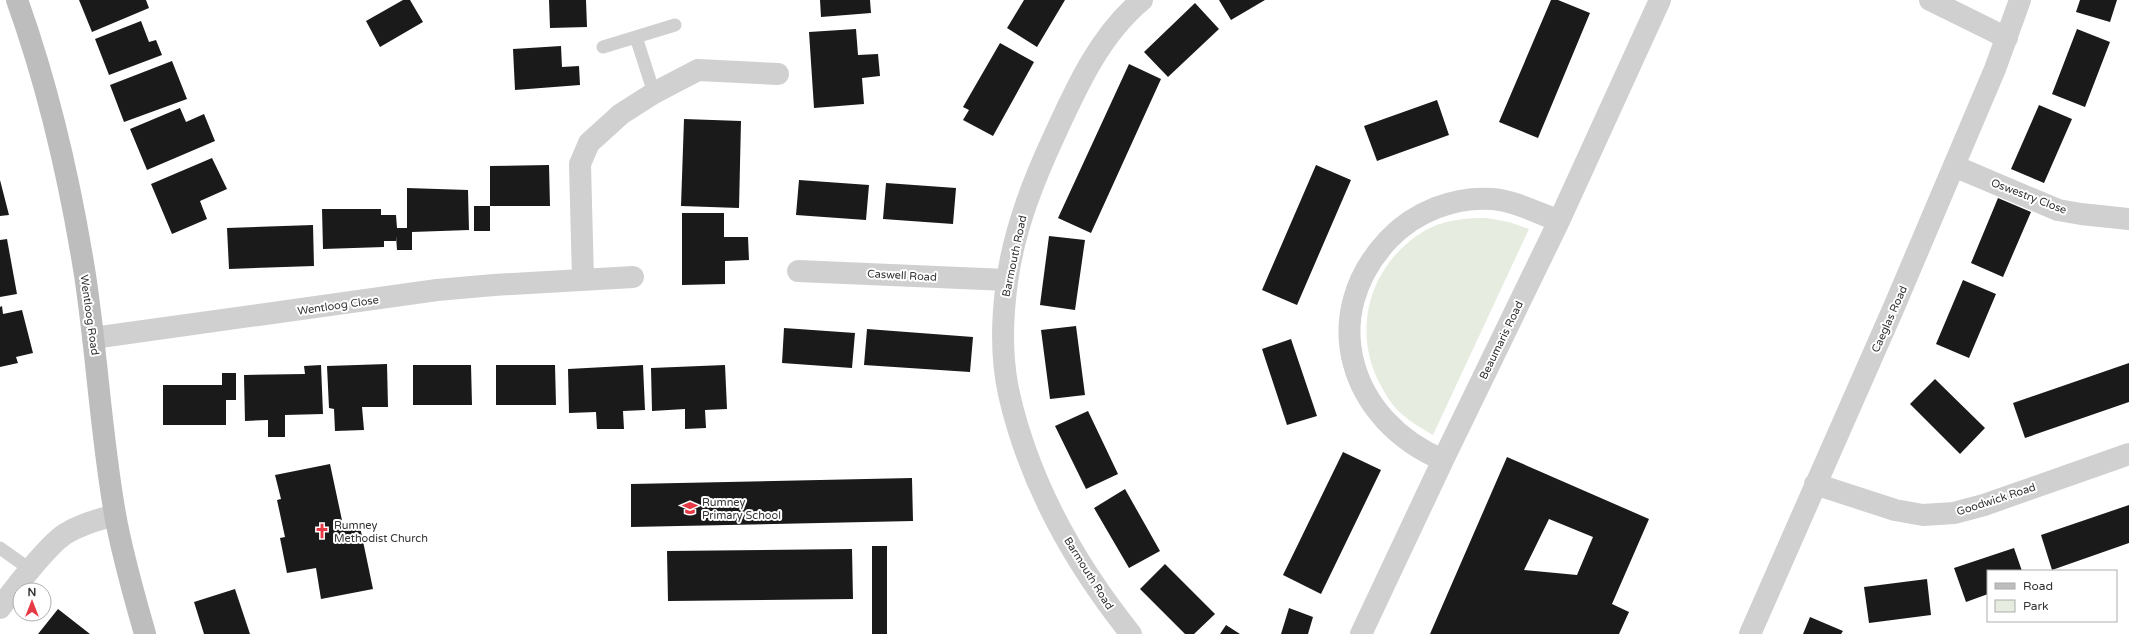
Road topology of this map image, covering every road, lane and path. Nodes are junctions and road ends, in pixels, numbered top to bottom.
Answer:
1 (17, 0) edge
2 (1142, 0) edge
3 (1660, 0) edge
4 (1930, 0) edge
5 (2020, 0) edge
6 (676, 25) dead end
7 (636, 37) junction
8 (2007, 38) junction
9 (603, 47) dead end
10 (778, 74) dead end
11 (654, 92) junction
12 (1954, 166) junction
13 (2129, 219) edge
14 (1559, 221) junction
15 (798, 271) dead end
16 (633, 277) dead end
17 (583, 280) junction
18 (1007, 280) junction
19 (94, 338) junction
20 (2129, 454) edge
21 (1443, 460) junction
22 (1815, 484) junction
23 (115, 515) junction
24 (0, 548) edge
25 (30, 570) junction
26 (0, 608) edge
27 (146, 634) edge
28 (1131, 634) edge
29 (1361, 634) edge
30 (1750, 634) edge

1 - 19 main road, Wentloog Road
2 - 18 street, Barmouth Road
3 - 14 street, Beaumaris Road
4 - 8 street
5 - 8 street, Caeglas Road
6 - 7 lane
7 - 9 lane
7 - 11 lane
8 - 12 street, Caeglas Road
10 - 11 street
11 - 17 street
12 - 13 street, Oswestry Close
12 - 22 street, Caeglas Road
14 - 21 street, Beaumaris Road
14 - 21 street
15 - 18 street, Caswell Road
16 - 17 street, Wentloog Close
17 - 19 street, Wentloog Close
18 - 28 street, Barmouth Road
19 - 23 main road, Wentloog Road
20 - 22 street, Goodwick Road
21 - 29 street, Beaumaris Road
22 - 30 street, Caeglas Road
23 - 25 street
23 - 27 main road, Wentloog Road
24 - 25 lane
25 - 26 street

